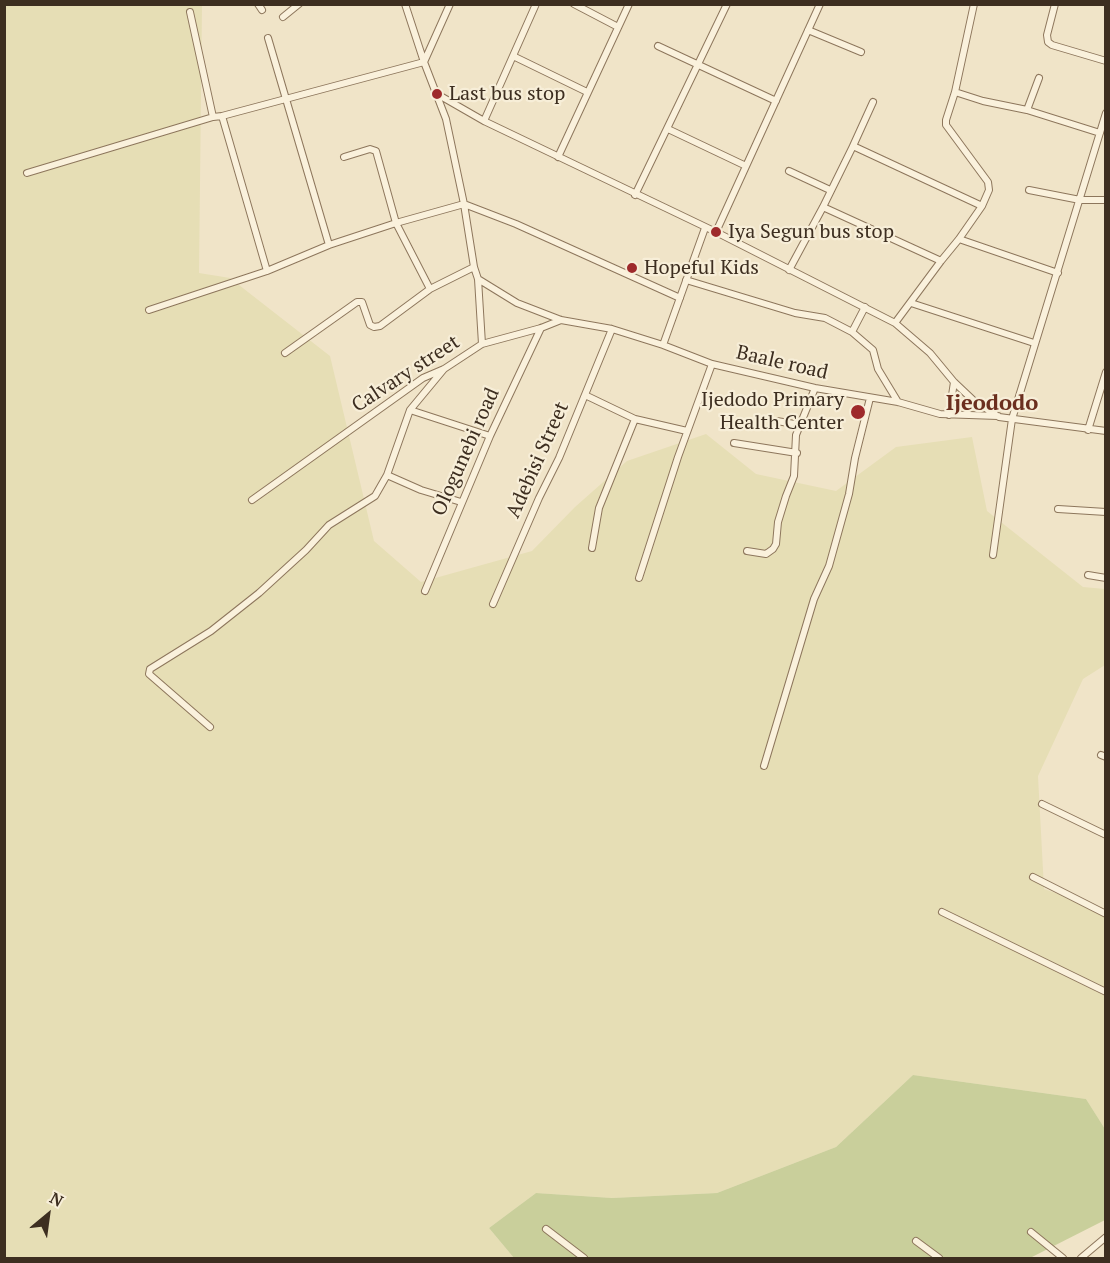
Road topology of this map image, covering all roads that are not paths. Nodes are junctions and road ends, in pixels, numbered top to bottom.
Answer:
1 (300, 4) edge
2 (405, 4) edge
3 (450, 4) edge
4 (536, 4) edge
5 (574, 4) edge
6 (629, 4) edge
7 (727, 4) edge
8 (820, 4) edge
9 (974, 4) edge
10 (1055, 4) edge
11 (190, 12) dead end
12 (283, 17) dead end
13 (618, 27) junction
14 (808, 30) junction
15 (268, 38) dead end
16 (658, 45) dead end
17 (861, 52) dead end
18 (513, 56) junction
19 (1106, 61) edge
20 (424, 62) junction
21 (699, 64) junction
22 (1039, 78) dead end
23 (587, 92) junction
24 (955, 92) junction
25 (437, 94) junction
26 (285, 99) junction
27 (776, 101) junction
28 (873, 102) dead end
29 (1027, 110) junction
30 (1106, 113) edge
31 (222, 116) junction
32 (213, 117) junction
33 (484, 121) junction
34 (668, 129) junction
35 (1100, 133) junction
36 (853, 146) junction
37 (344, 157) dead end
38 (558, 157) junction
39 (746, 166) junction
40 (789, 171) dead end
41 (27, 173) dead end
42 (830, 190) junction
43 (1029, 190) dead end
44 (635, 195) junction
45 (1080, 200) junction
46 (1106, 200) edge
47 (464, 204) junction
48 (982, 206) junction
49 (823, 207) junction
50 (396, 223) junction
51 (705, 228) junction
52 (716, 232) junction
53 (959, 239) junction
54 (329, 245) junction
55 (941, 261) junction
56 (474, 267) junction
57 (789, 270) junction
58 (267, 271) junction
59 (1058, 273) junction
60 (478, 279) junction
61 (686, 280) junction
62 (430, 289) junction
63 (680, 298) junction
64 (911, 303) junction
65 (865, 307) junction
66 (149, 310) dead end
67 (561, 320) junction
68 (895, 323) junction
69 (541, 328) junction
70 (612, 329) junction
71 (852, 332) junction
72 (1034, 343) junction
73 (482, 344) junction
74 (663, 345) junction
75 (285, 353) dead end
76 (712, 364) junction
77 (444, 369) junction
78 (1106, 372) edge
79 (954, 382) junction
80 (815, 388) junction
81 (585, 395) junction
82 (870, 398) junction
83 (898, 402) junction
84 (410, 410) junction
85 (949, 415) junction
86 (999, 417) junction
87 (1012, 418) junction
88 (635, 419) junction
89 (777, 421) dead end
90 (800, 424) junction
91 (1088, 429) junction
92 (687, 430) junction
93 (1106, 431) edge
94 (490, 436) junction
95 (734, 443) dead end
96 (796, 453) junction
97 (387, 475) junction
98 (252, 500) dead end
99 (461, 502) junction
100 (1058, 509) dead end
101 (1106, 512) edge
102 (592, 548) dead end
103 (747, 551) dead end
104 (993, 555) dead end
105 (1088, 575) dead end
106 (1106, 578) edge
107 (639, 579) dead end
108 (425, 591) dead end
109 (493, 604) dead end
110 (210, 727) dead end
111 (764, 766) dead end
112 (1042, 804) dead end
113 (1106, 835) edge
114 (1033, 877) dead end
115 (942, 912) dead end
116 (1106, 914) edge
117 (1106, 992) edge
118 (546, 1229) dead end
119 (1030, 1232) dead end
120 (1106, 1237) edge
121 (916, 1241) dead end
122 (584, 1258) edge
123 (939, 1258) edge
124 (1063, 1258) edge
125 (1081, 1258) edge

1 - 12 street
2 - 20 street
3 - 20 street
4 - 18 street
5 - 13 street
6 - 13 street
7 - 21 street
8 - 14 street
9 - 24 street
10 - 19 street
11 - 32 street
13 - 23 street
14 - 17 street
14 - 27 street
15 - 26 street
16 - 21 street
18 - 23 street
18 - 33 street
20 - 25 street
20 - 26 street
21 - 27 street
21 - 34 street
22 - 29 street
23 - 38 street
24 - 29 street
24 - 48 street
25 - 33 street
25 - 47 street
26 - 31 street
26 - 54 street
27 - 39 street
28 - 36 street
29 - 35 street
30 - 35 street
31 - 32 street
31 - 58 street
32 - 41 street
33 - 38 street
34 - 39 street
34 - 44 street
35 - 45 street
36 - 42 street
36 - 48 street
37 - 50 street
38 - 44 street
39 - 52 street
40 - 42 street
42 - 49 street
43 - 45 street
44 - 51 street
45 - 46 street
45 - 59 street
47 - 50 street
47 - 56 street
47 - 63 street
48 - 53 street
49 - 55 street
49 - 57 street
50 - 54 street
50 - 62 street
51 - 52 street
51 - 61 street
52 - 57 street
53 - 55 street
53 - 59 street
54 - 58 street
55 - 64 street
56 - 60 street
56 - 62 street
57 - 65 street
58 - 66 street
59 - 72 street
60 - 67 street, Baale road
60 - 73 street
61 - 63 street
61 - 71 street
62 - 75 street
63 - 74 street
64 - 68 street
64 - 72 street
65 - 68 street
65 - 71 street
67 - 69 street, Calvary street
67 - 70 street, Baale road
68 - 79 street
69 - 73 street, Calvary street
69 - 94 street, Ologunebi road
70 - 74 street, Baale road
70 - 81 street, Adebisi Street
71 - 83 street
72 - 87 street
73 - 77 street, Calvary street
74 - 76 street, Baale road
76 - 80 street, Baale road
76 - 92 street
77 - 84 street
77 - 98 street, Calvary street
78 - 91 street
79 - 85 street
79 - 86 street
80 - 82 street, Baale road
80 - 90 street
81 - 88 street
81 - 109 street, Adebisi Street
82 - 83 street, Baale road
82 - 111 street
83 - 85 street, Baale road
84 - 94 street
84 - 97 street
85 - 86 street, Baale road
86 - 87 street, Baale road
87 - 91 street, Baale road
87 - 104 street
88 - 92 street
88 - 102 street
89 - 90 street
90 - 96 street
91 - 93 street, Baale road
92 - 107 street
94 - 99 street, Ologunebi road
95 - 96 street
96 - 103 street
97 - 99 street
97 - 110 street
99 - 108 street, Ologunebi road
100 - 101 street
105 - 106 street
112 - 113 street
114 - 116 street
115 - 117 street
118 - 122 street
119 - 124 street
120 - 125 street
121 - 123 street

